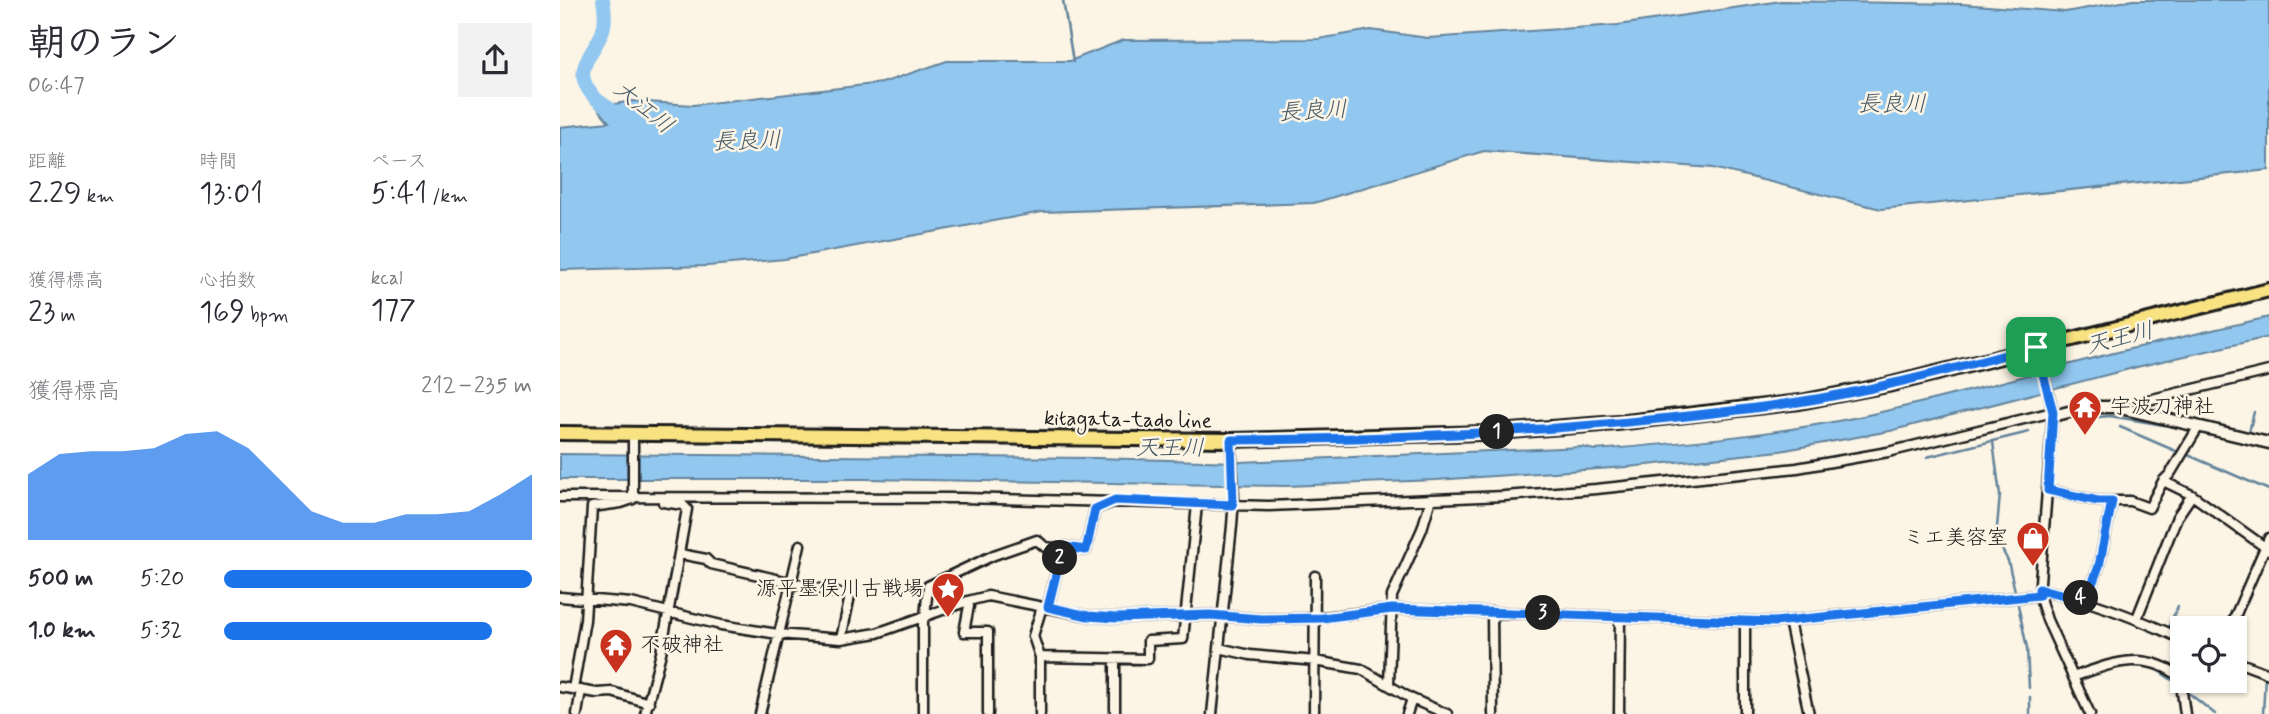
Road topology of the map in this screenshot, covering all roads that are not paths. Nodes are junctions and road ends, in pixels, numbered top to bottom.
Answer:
1 (2269, 290) edge
2 (2038, 354) junction
3 (2269, 370) edge
4 (2052, 410) junction
5 (2141, 412) junction
6 (2199, 426) junction
7 (560, 433) edge
8 (634, 439) junction
9 (2269, 443) edge
10 (1231, 445) junction
11 (2163, 481) junction
12 (2048, 490) junction
13 (634, 495) junction
14 (2192, 495) junction
15 (560, 497) edge
16 (650, 498) junction
17 (1431, 499) junction
18 (1115, 500) junction
19 (2112, 501) junction
20 (1233, 502) junction
21 (1196, 505) junction
22 (800, 545) dead end
23 (2268, 545) edge
24 (1062, 550) junction
25 (680, 554) junction
26 (1315, 576) dead end
27 (790, 583) junction
28 (2039, 592) junction
29 (560, 597) edge
30 (587, 599) junction
31 (2086, 600) junction
32 (968, 601) junction
33 (1045, 607) junction
34 (1392, 609) junction
35 (669, 611) junction
36 (1492, 612) junction
37 (1184, 616) junction
38 (1222, 616) junction
39 (2235, 616) edge
40 (1620, 617) junction
41 (924, 618) junction
42 (1315, 618) junction
43 (2137, 618) junction
44 (1745, 621) junction
45 (1790, 621) junction
46 (2170, 633) edge
47 (778, 634) junction
48 (841, 639) junction
49 (1219, 648) junction
50 (1040, 657) junction
51 (1115, 659) junction
52 (1315, 661) junction
53 (2247, 666) edge
54 (2170, 672) edge
55 (2269, 674) edge
56 (2073, 677) junction
57 (1389, 684) junction
58 (560, 687) edge
59 (577, 690) junction
60 (2182, 693) edge
61 (1412, 699) junction
62 (649, 703) junction
63 (577, 714) edge
64 (645, 714) edge
65 (760, 714) edge
66 (923, 714) edge
67 (988, 714) edge
68 (1040, 714) edge
69 (1115, 714) edge
70 (1212, 714) edge
71 (1314, 714) edge
72 (1407, 714) edge
73 (1447, 714) edge
74 (1493, 714) edge
75 (1619, 714) edge
76 (1745, 714) edge
77 (1809, 714) edge
78 (2090, 714) edge
79 (2185, 714) edge

1 - 2 main road, kitagata-tado line
2 - 4 street
2 - 10 main road, kitagata-tado line
3 - 5 street
4 - 5 street
4 - 12 street
4 - 17 street
5 - 6 street
6 - 9 street
6 - 11 street
7 - 8 main road, kitagata-tado line
8 - 10 main road, kitagata-tado line
8 - 13 street
10 - 20 street
11 - 14 street
11 - 19 street
12 - 19 street
12 - 28 street
13 - 15 street
13 - 16 street
13 - 30 street
14 - 23 street
14 - 43 street
16 - 18 street
16 - 25 street
17 - 20 street
17 - 34 street
18 - 21 street
18 - 24 street
19 - 31 street
20 - 21 street
20 - 38 street
21 - 37 street
22 - 27 street
23 - 39 street
24 - 33 street
24 - 41 street
25 - 27 street
25 - 35 street
26 - 42 street
27 - 47 street
27 - 48 street
28 - 31 street
28 - 45 street
28 - 56 street
29 - 30 street
30 - 35 street
30 - 59 street
31 - 43 street
32 - 33 street
32 - 41 street
32 - 67 street
33 - 37 street
33 - 50 street
34 - 36 street
34 - 42 street
34 - 57 street
35 - 47 street
35 - 62 street
36 - 40 street
36 - 74 street
37 - 38 street
37 - 51 street
38 - 42 street
38 - 49 street
40 - 44 street
40 - 75 street
41 - 48 street
41 - 66 street
42 - 52 street
43 - 46 street
44 - 45 street
44 - 76 street
45 - 77 street
47 - 48 street
47 - 65 street
49 - 52 street
49 - 70 street
50 - 51 street
50 - 68 street
51 - 69 street
52 - 57 street
52 - 71 street
53 - 55 street
54 - 56 street
56 - 78 street
57 - 61 street
58 - 59 street
59 - 62 street
59 - 63 street
60 - 79 street
61 - 72 street
61 - 73 street
62 - 64 street

